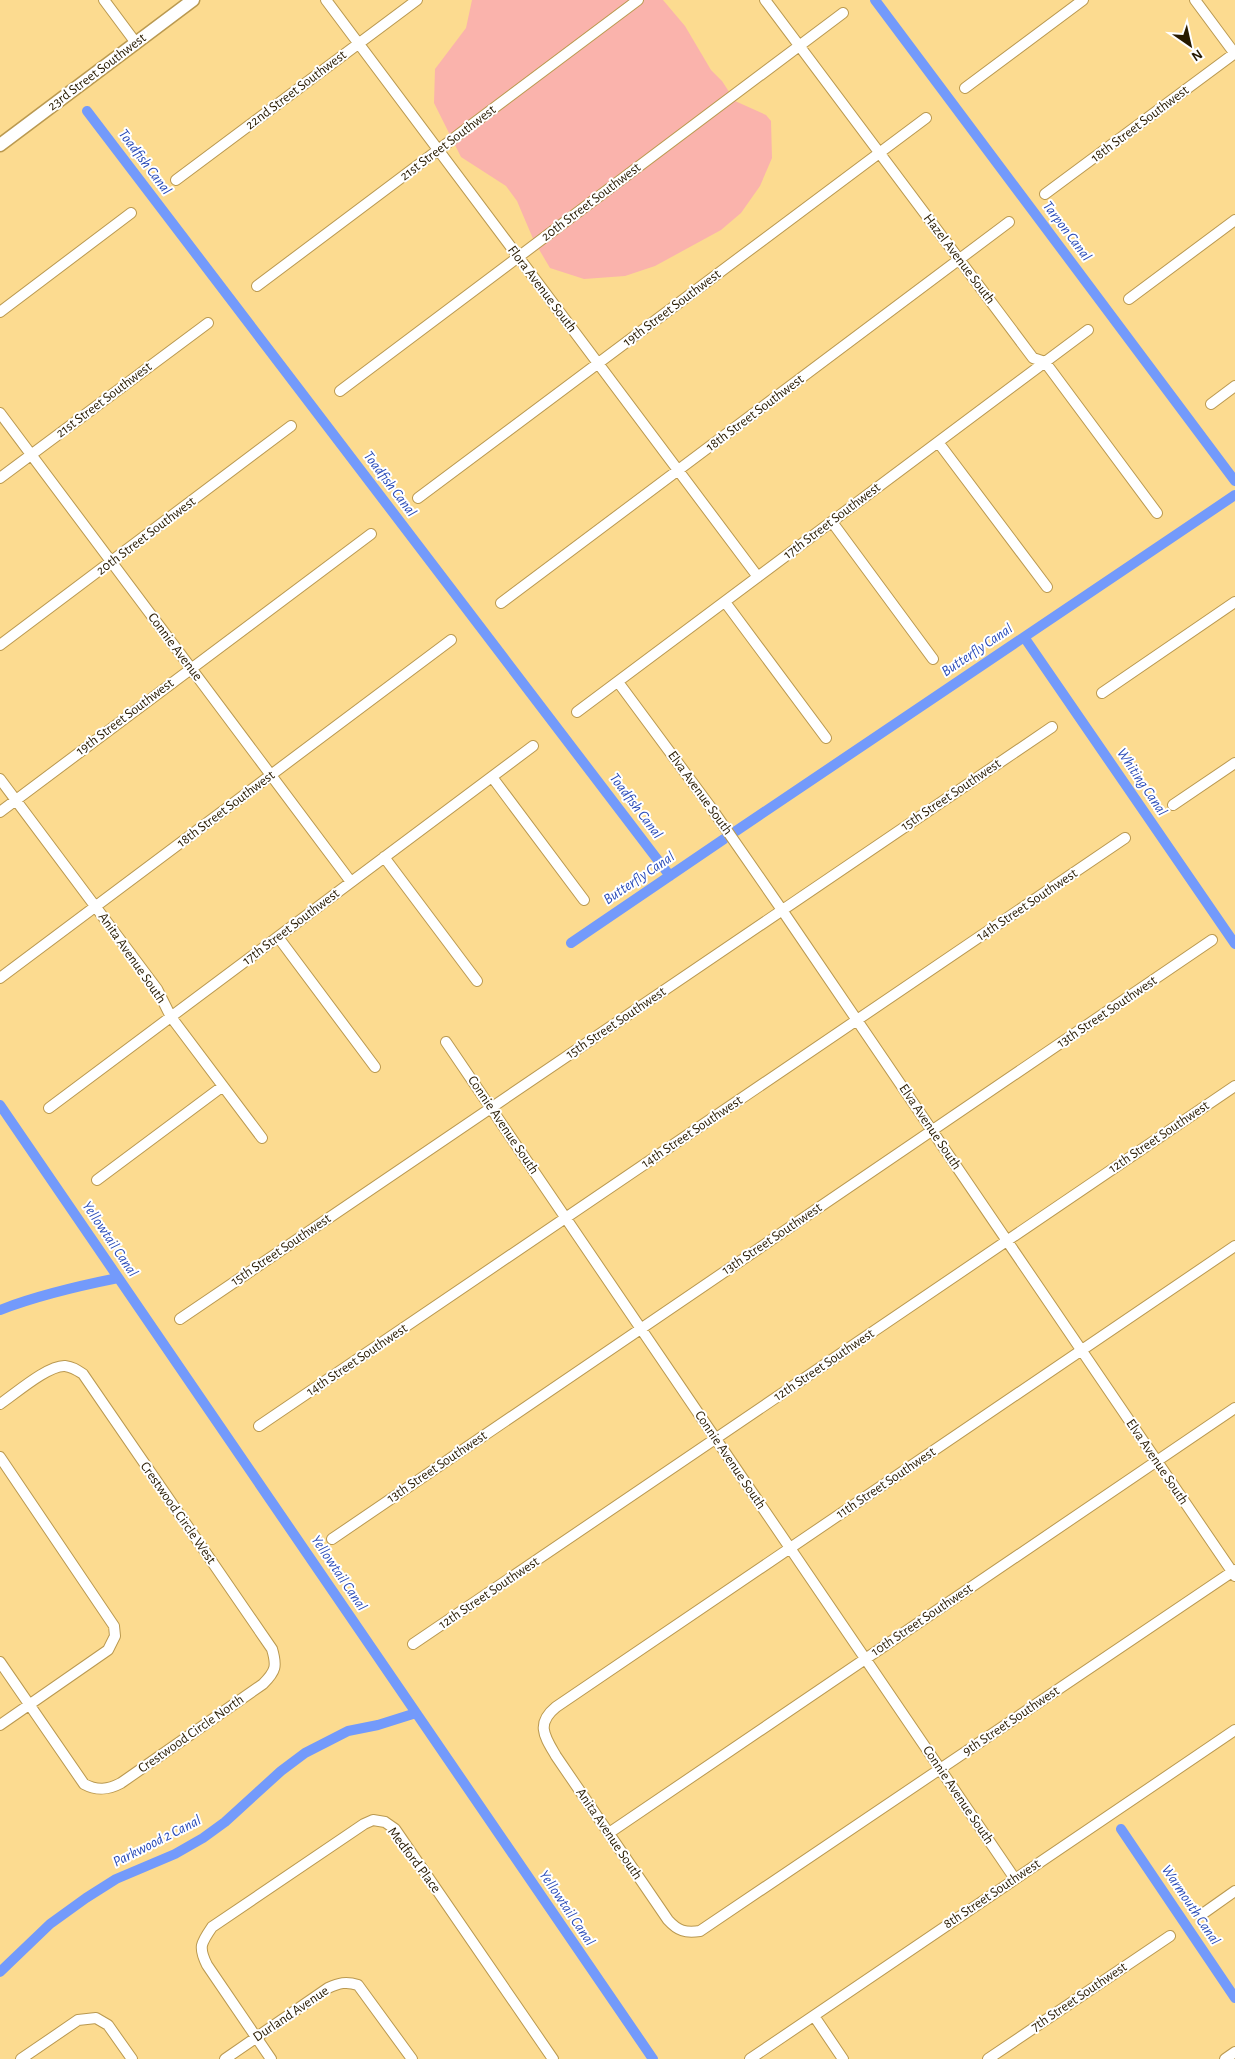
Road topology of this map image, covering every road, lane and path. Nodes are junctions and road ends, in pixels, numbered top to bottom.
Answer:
1 (104, 0) edge
2 (193, 0) edge
3 (326, 0) edge
4 (417, 0) edge
5 (638, 0) edge
6 (765, 0) edge
7 (1083, 0) edge
8 (1194, 0) edge
9 (843, 13) dead end
10 (136, 43) junction
11 (358, 44) junction
12 (799, 46) junction
13 (1235, 53) edge
14 (966, 88) dead end
15 (926, 118) dead end
16 (0, 145) edge
17 (438, 150) junction
18 (880, 153) junction
19 (176, 180) dead end
20 (1045, 194) dead end
21 (131, 213) dead end
22 (1235, 220) edge
23 (1009, 222) dead end
24 (518, 256) junction
25 (959, 259) junction
26 (257, 286) dead end
27 (1129, 299) dead end
28 (0, 312) edge
29 (208, 323) dead end
30 (1088, 330) dead end
31 (1045, 362) junction
32 (598, 364) junction
33 (1235, 386) edge
34 (340, 391) dead end
35 (1211, 404) dead end
36 (0, 413) edge
37 (291, 426) dead end
38 (938, 442) junction
39 (31, 455) junction
40 (678, 470) junction
41 (0, 478) edge
42 (418, 498) dead end
43 (1157, 513) dead end
44 (832, 522) junction
45 (371, 534) dead end
46 (112, 562) junction
47 (758, 577) junction
48 (1047, 588) dead end
49 (725, 602) junction
50 (1235, 602) edge
51 (501, 603) dead end
52 (451, 640) dead end
53 (0, 645) edge
54 (933, 659) dead end
55 (190, 668) junction
56 (618, 682) junction
57 (1102, 693) dead end
58 (577, 712) dead end
59 (1052, 727) dead end
60 (826, 738) dead end
61 (534, 746) dead end
62 (1235, 763) edge
63 (271, 775) junction
64 (492, 777) junction
65 (0, 780) edge
66 (16, 800) junction
67 (1173, 805) dead end
68 (0, 812) edge
69 (1125, 838) dead end
70 (384, 857) junction
71 (351, 882) junction
72 (584, 900) dead end
73 (96, 906) junction
74 (782, 910) junction
75 (278, 937) junction
76 (1212, 940) dead end
77 (0, 978) edge
78 (477, 981) dead end
79 (171, 1017) junction
80 (857, 1020) junction
81 (446, 1042) dead end
82 (375, 1067) dead end
83 (223, 1086) junction
84 (1235, 1086) edge
85 (49, 1108) dead end
86 (491, 1108) junction
87 (932, 1131) junction
88 (262, 1138) dead end
89 (97, 1180) dead end
90 (565, 1218) junction
91 (1007, 1241) junction
92 (1235, 1246) edge
93 (180, 1319) dead end
94 (640, 1328) junction
95 (1082, 1351) junction
96 (0, 1404) edge
97 (1235, 1408) edge
98 (259, 1426) dead end
99 (716, 1438) junction
100 (0, 1457) edge
101 (1157, 1461) junction
102 (332, 1538) dead end
103 (790, 1549) junction
104 (1234, 1573) edge
105 (414, 1644) dead end
106 (865, 1658) junction
107 (0, 1662) edge
108 (276, 1662) joint
109 (30, 1705) junction
110 (0, 1725) edge
111 (543, 1726) joint
112 (1235, 1730) edge
113 (941, 1769) junction
114 (609, 1833) junction
115 (1015, 1879) junction
116 (1235, 1892) edge
117 (1201, 1915) dead end
118 (686, 1933) joint
119 (1170, 1936) dead end
120 (814, 2016) junction
121 (256, 2038) junction
122 (1235, 2052) edge
123 (21, 2059) edge
124 (132, 2059) edge
125 (225, 2059) edge
126 (271, 2059) edge
127 (412, 2059) edge
128 (553, 2059) edge
129 (750, 2059) edge
130 (843, 2059) edge
131 (988, 2059) edge
132 (1225, 2059) edge

1 - 10 street
2 - 10 street, 23rd Street Southwest
3 - 11 street, Flora Avenue South
4 - 11 street, 22nd Street Southwest
5 - 17 street, 21st Street Southwest
6 - 12 street, Hazel Avenue South
7 - 14 street
8 - 13 street
9 - 12 street, 20th Street Southwest
10 - 16 street, 23rd Street Southwest
11 - 17 street, Flora Avenue South
11 - 19 street, 22nd Street Southwest
12 - 18 street, Hazel Avenue South
12 - 24 street, 20th Street Southwest
13 - 20 street, 18th Street Southwest
15 - 18 street, 19th Street Southwest
17 - 24 street, Flora Avenue South
17 - 26 street, 21st Street Southwest
18 - 25 street, Hazel Avenue South
18 - 32 street, 19th Street Southwest
21 - 28 street
22 - 27 street
23 - 25 street, 18th Street Southwest
24 - 32 street, Flora Avenue South
24 - 34 street, 20th Street Southwest
25 - 31 street, Hazel Avenue South
25 - 40 street, 18th Street Southwest
29 - 39 street, 21st Street Southwest
30 - 31 street, 17th Street Southwest
31 - 38 street, 17th Street Southwest
31 - 43 street, Hazel Avenue South
32 - 40 street, Flora Avenue South
32 - 42 street, 19th Street Southwest
33 - 35 street
36 - 39 street, Connie Avenue
37 - 46 street, 20th Street Southwest
38 - 44 street, 17th Street Southwest
38 - 48 street
39 - 41 street, 21st Street Southwest
39 - 46 street, Connie Avenue
40 - 47 street, Flora Avenue South
40 - 51 street, 18th Street Southwest
44 - 47 street, 17th Street Southwest
44 - 54 street
45 - 55 street, 19th Street Southwest
46 - 53 street, 20th Street Southwest
46 - 55 street, Connie Avenue
47 - 49 street, 17th Street Southwest
49 - 56 street, 17th Street Southwest
49 - 60 street
50 - 57 street
52 - 63 street, 18th Street Southwest
55 - 63 street, Connie Avenue
55 - 66 street, 19th Street Southwest
56 - 58 street, 17th Street Southwest
56 - 74 street, Elva Avenue South
59 - 74 street, 15th Street Southwest
61 - 64 street, 17th Street Southwest
62 - 67 street
63 - 71 street, Connie Avenue
63 - 73 street, 18th Street Southwest
64 - 70 street, 17th Street Southwest
64 - 72 street
65 - 66 street, Anita Avenue South
66 - 68 street, 19th Street Southwest
66 - 73 street, Anita Avenue South
69 - 80 street, 14th Street Southwest
70 - 71 street, 17th Street Southwest
70 - 78 street
71 - 75 street, 17th Street Southwest
73 - 77 street, 18th Street Southwest
73 - 79 street, Anita Avenue South
74 - 80 street, Elva Avenue South
74 - 86 street, 15th Street Southwest
75 - 79 street, 17th Street Southwest
75 - 82 street
76 - 87 street, 13th Street Southwest
79 - 83 street, Anita Avenue South
79 - 85 street, 17th Street Southwest
80 - 87 street, Elva Avenue South
80 - 90 street, 14th Street Southwest
81 - 86 street, Connie Avenue South
83 - 88 street, Anita Avenue South
83 - 89 street
84 - 91 street, 12th Street Southwest
86 - 90 street, Connie Avenue South
86 - 93 street, 15th Street Southwest
87 - 91 street, Elva Avenue South
87 - 94 street, 13th Street Southwest
90 - 94 street, Connie Avenue South
90 - 98 street, 14th Street Southwest
91 - 95 street, Elva Avenue South
91 - 99 street, 12th Street Southwest
92 - 95 street, 11th Street Southwest
94 - 99 street, Connie Avenue South
94 - 102 street, 13th Street Southwest
95 - 101 street, Elva Avenue South
95 - 103 street, 11th Street Southwest
96 - 108 street, Crestwood Circle West
97 - 101 street, 10th Street Southwest
99 - 103 street, Connie Avenue South
99 - 105 street, 12th Street Southwest
100 - 109 street
101 - 104 street, Elva Avenue South
101 - 106 street, 10th Street Southwest
103 - 106 street, Connie Avenue South
103 - 111 street, 11th Street Southwest
104 - 113 street, 9th Street Southwest
106 - 113 street, Connie Avenue South
106 - 114 street, 10th Street Southwest
107 - 109 street
108 - 109 street, Crestwood Circle North
109 - 110 street
111 - 114 street, Anita Avenue South
112 - 115 street, 8th Street Southwest
113 - 115 street, Connie Avenue South
113 - 118 street, 9th Street Southwest
114 - 118 street, Anita Avenue South
115 - 120 street, 8th Street Southwest
116 - 117 street
119 - 131 street, 7th Street Southwest
120 - 129 street, 8th Street Southwest
120 - 130 street
121 - 125 street, Durland Avenue
121 - 126 street
121 - 127 street, Durland Avenue
121 - 128 street, Medford Place
122 - 132 street
123 - 124 street

